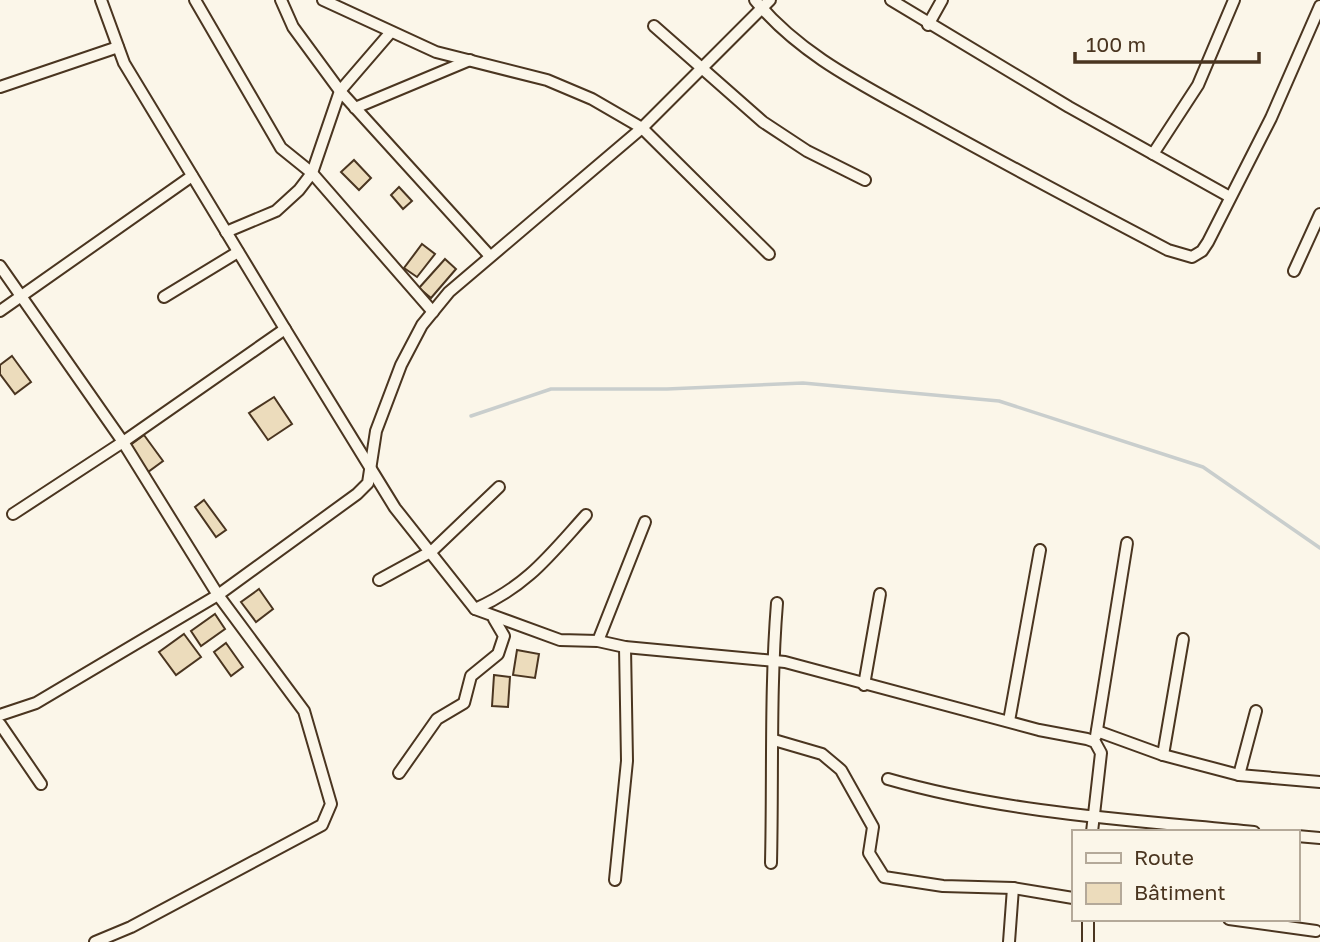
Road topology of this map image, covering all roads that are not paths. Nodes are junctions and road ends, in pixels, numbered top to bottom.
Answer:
1 (102, 0) edge
2 (195, 0) edge
3 (281, 0) edge
4 (323, 0) edge
5 (891, 0) edge
6 (942, 0) edge
7 (1234, 0) edge
8 (762, 3) edge
9 (1320, 6) edge
10 (928, 25) junction
11 (654, 26) dead end
12 (390, 33) junction
13 (118, 47) junction
14 (470, 60) junction
15 (703, 67) junction
16 (0, 87) edge
17 (340, 91) junction
18 (355, 108) junction
19 (642, 128) junction
20 (1153, 154) junction
21 (312, 173) junction
22 (192, 176) junction
23 (865, 180) dead end
24 (1230, 197) junction
25 (1320, 214) edge
26 (226, 232) junction
27 (238, 251) junction
28 (769, 254) dead end
29 (489, 255) junction
30 (0, 266) edge
31 (1294, 271) dead end
32 (21, 296) junction
33 (164, 297) dead end
34 (0, 311) edge
35 (433, 312) junction
36 (285, 329) junction
37 (123, 442) junction
38 (372, 470) junction
39 (499, 487) dead end
40 (12, 514) dead end
41 (586, 515) dead end
42 (645, 522) dead end
43 (1127, 543) dead end
44 (432, 551) junction
45 (1040, 551) dead end
46 (379, 580) dead end
47 (880, 594) dead end
48 (218, 595) junction
49 (777, 603) dead end
50 (475, 609) junction
51 (495, 619) junction
52 (1183, 639) dead end
53 (598, 640) junction
54 (625, 648) junction
55 (772, 660) junction
56 (864, 685) junction
57 (1256, 711) dead end
58 (0, 715) edge
59 (1009, 721) junction
60 (0, 724) edge
61 (1096, 737) junction
62 (774, 740) junction
63 (1163, 755) junction
64 (399, 773) dead end
65 (1238, 775) junction
66 (888, 779) dead end
67 (1320, 782) edge
68 (41, 784) dead end
69 (1093, 817) junction
70 (1092, 830) edge
71 (1233, 830) edge
72 (1299, 836) edge
73 (1320, 838) edge
74 (771, 863) dead end
75 (615, 880) dead end
76 (1013, 888) junction
77 (1072, 898) edge
78 (1088, 921) edge
79 (1244, 921) edge
80 (1316, 931) dead end
81 (95, 942) edge
82 (1009, 942) edge
83 (1088, 942) edge

1 - 13 street
2 - 21 street
3 - 17 street
4 - 12 street
5 - 10 street
6 - 10 street
7 - 20 street
8 - 15 street
8 - 24 street
9 - 24 street
10 - 20 street
11 - 15 street
12 - 14 street
12 - 17 street
13 - 16 street
13 - 22 street
14 - 18 street
14 - 19 street
15 - 19 street
15 - 23 street
17 - 18 street
17 - 21 street
18 - 29 street
19 - 28 street
19 - 29 street
20 - 24 street
21 - 26 street
21 - 35 street
22 - 26 street
22 - 32 street
25 - 31 street
26 - 27 street
27 - 33 street
27 - 36 street
29 - 35 street
30 - 32 street
32 - 34 street
32 - 37 street
35 - 38 street
36 - 37 street
36 - 38 street
37 - 40 street
37 - 48 street
38 - 44 street
38 - 48 street
39 - 44 street
41 - 50 street
42 - 53 street
43 - 61 street
44 - 46 street
44 - 50 street
45 - 59 street
47 - 56 street
48 - 58 street
48 - 81 street
49 - 55 street
50 - 51 street
51 - 53 street
51 - 64 street
52 - 63 street
53 - 54 street
54 - 55 street
54 - 75 street
55 - 56 street
55 - 62 street
56 - 59 street
57 - 65 street
59 - 61 street
60 - 68 street
61 - 63 street
61 - 69 street
62 - 74 street
62 - 76 street
63 - 65 street
65 - 67 street
66 - 69 street
69 - 70 street
69 - 71 street
72 - 73 street
76 - 77 street
76 - 82 street
78 - 83 street
79 - 80 street

